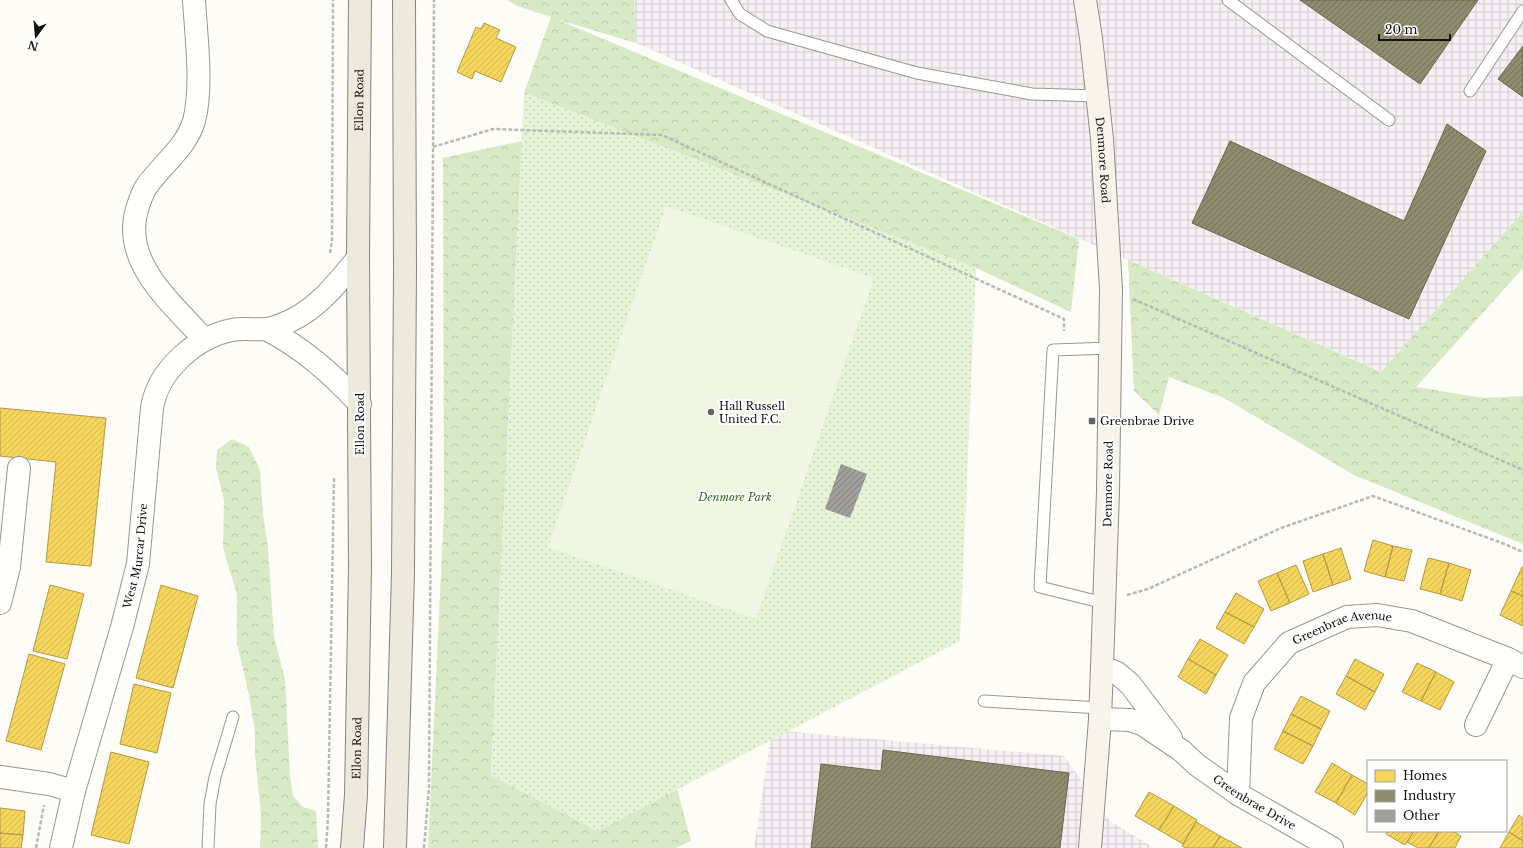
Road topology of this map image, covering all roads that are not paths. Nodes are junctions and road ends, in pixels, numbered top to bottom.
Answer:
1 (194, 0) edge
2 (360, 0) edge
3 (404, 0) edge
4 (731, 0) edge
5 (1085, 0) edge
6 (1228, 0) edge
7 (1523, 11) edge
8 (1470, 91) dead end
9 (1098, 96) junction
10 (1389, 120) dead end
11 (358, 258) junction
12 (266, 329) junction
13 (204, 339) junction
14 (1111, 348) junction
15 (360, 404) junction
16 (19, 468) dead end
17 (6, 535) edge
18 (1104, 603) junction
19 (0, 604) edge
20 (1516, 663) edge
21 (1102, 666) junction
22 (984, 701) dead end
23 (1100, 713) junction
24 (234, 717) dead end
25 (1476, 725) dead end
26 (1182, 752) junction
27 (0, 777) edge
28 (74, 791) junction
29 (1238, 794) junction
30 (61, 848) edge
31 (208, 848) edge
32 (352, 848) edge
33 (395, 848) edge
34 (1090, 848) edge
35 (1332, 848) edge

1 - 13 street
2 - 11 main road, Ellon Road
3 - 33 main road
4 - 9 lane
5 - 9 street, Denmore Road
6 - 10 lane
7 - 8 lane
9 - 14 street, Denmore Road
11 - 12 street, West Murcar Drive
11 - 15 main road, Ellon Road
12 - 13 street, West Murcar Drive
12 - 15 street, West Murcar Drive
13 - 28 street, West Murcar Drive
14 - 18 street, Denmore Road
14 - 18 lane
15 - 32 main road, Ellon Road
16 - 17 street
17 - 19 street
18 - 21 street, Denmore Road
20 - 25 street, Greenbrae Avenue
20 - 29 street, Greenbrae Avenue
21 - 23 street, Denmore Road
21 - 26 street, Greenbrae Drive
22 - 23 lane
23 - 26 street, Greenbrae Drive
23 - 34 street, Denmore Road
24 - 31 lane
26 - 29 street, Greenbrae Drive
27 - 28 street
28 - 30 street, West Murcar Drive
29 - 35 street, Greenbrae Drive

